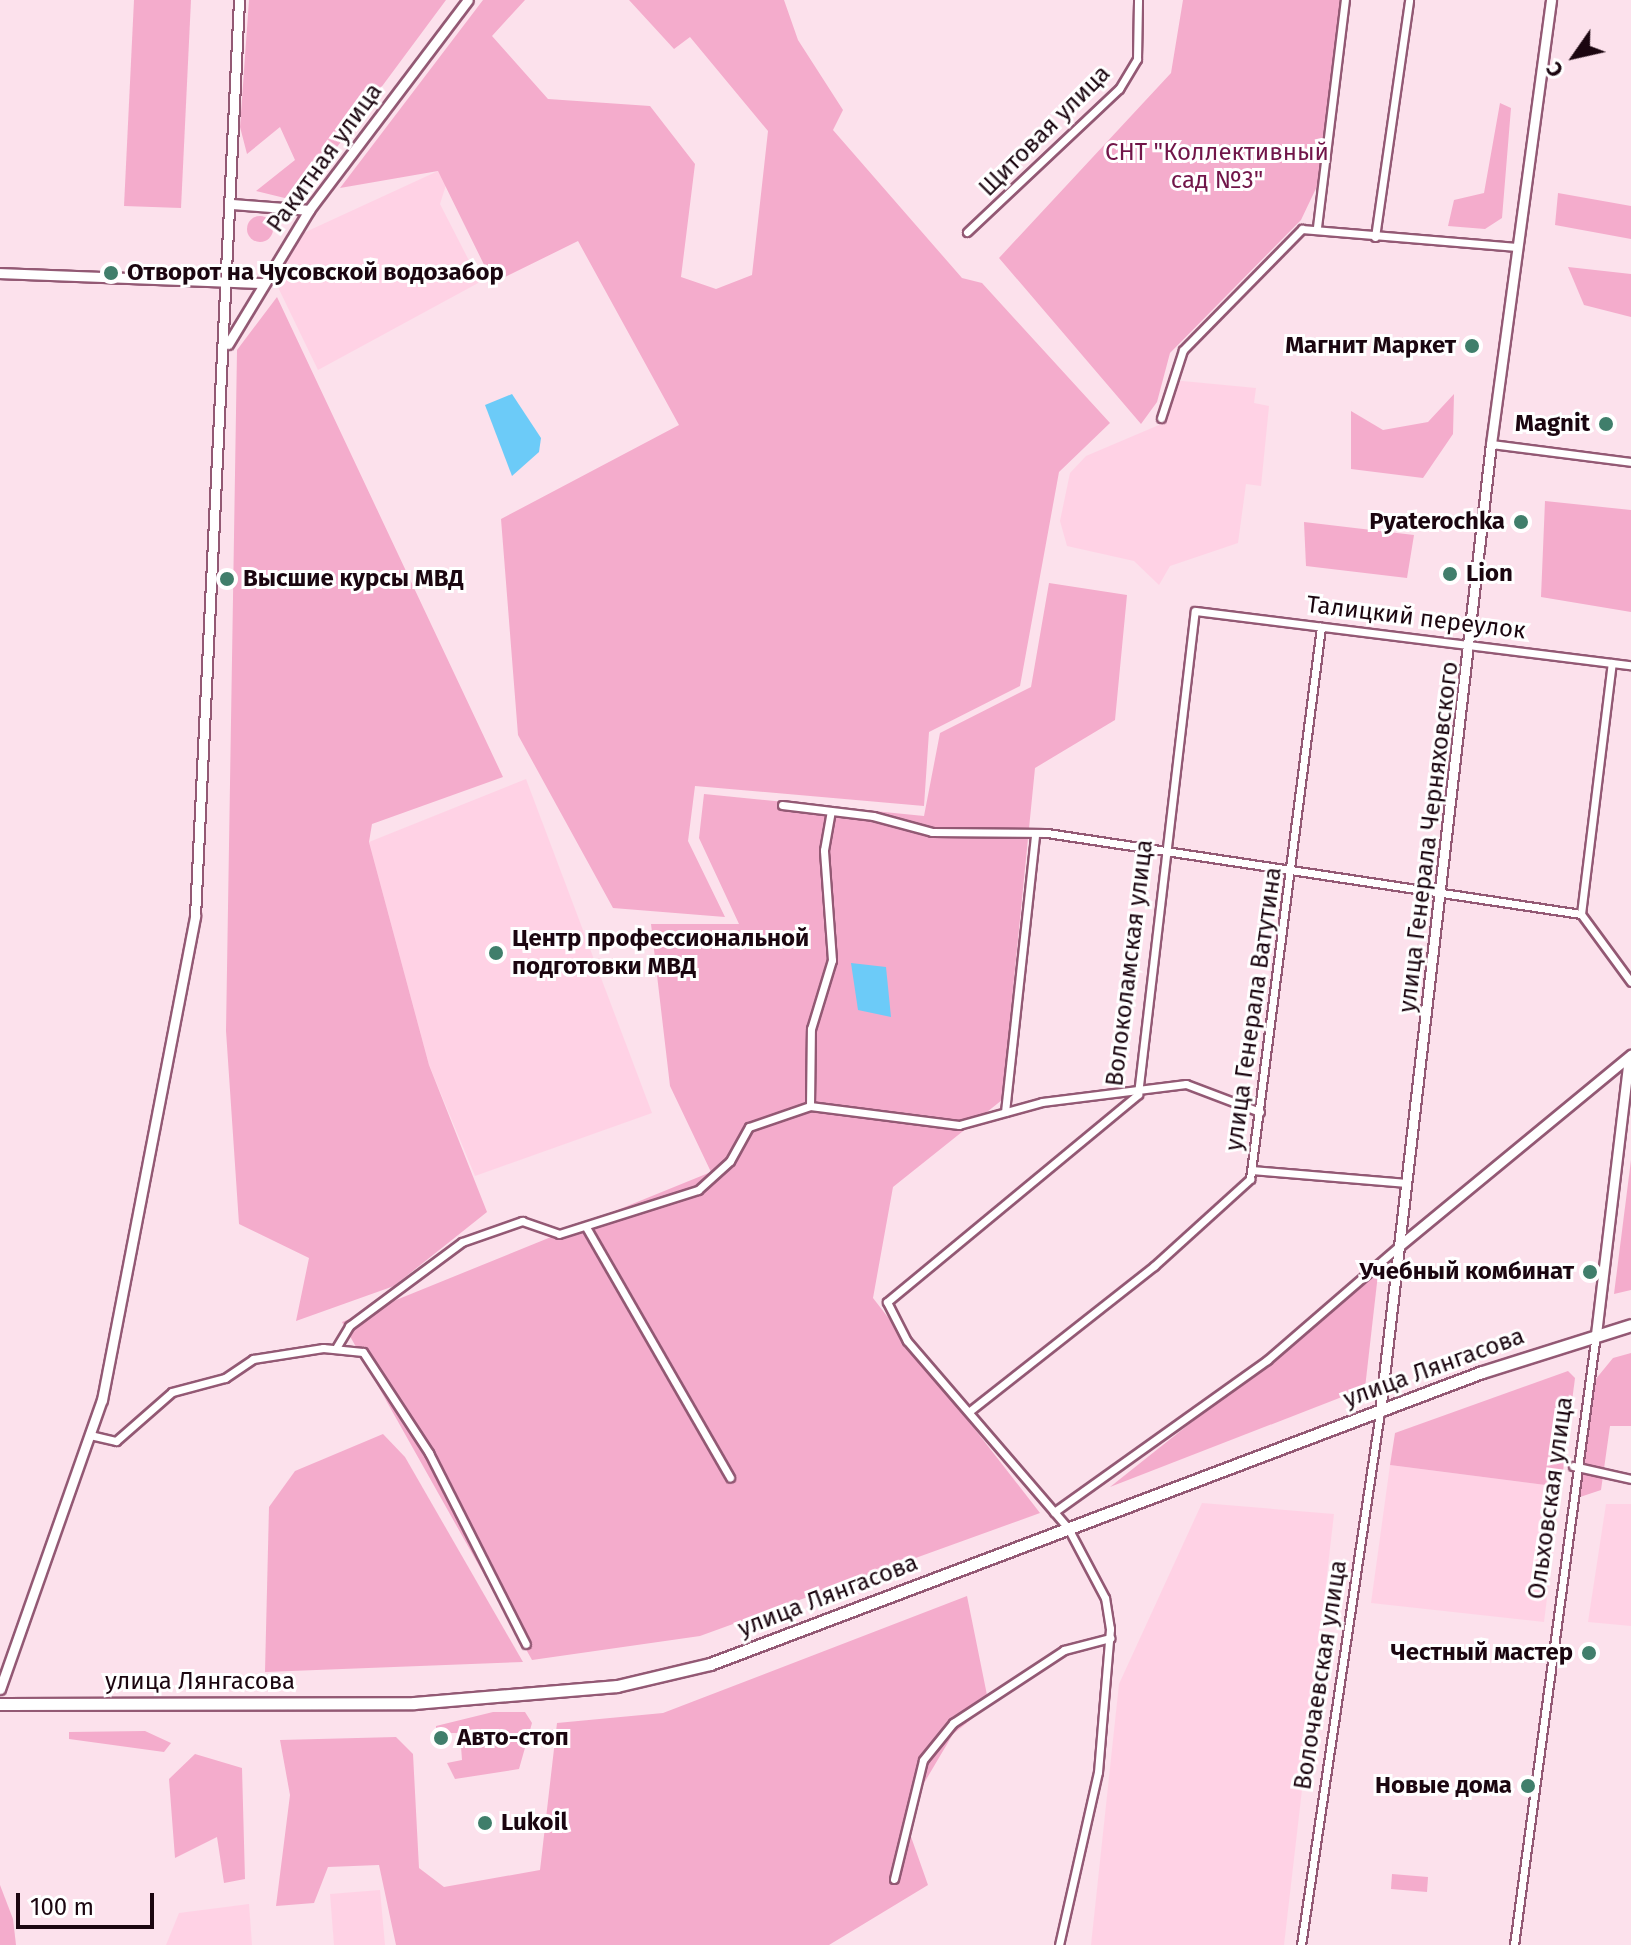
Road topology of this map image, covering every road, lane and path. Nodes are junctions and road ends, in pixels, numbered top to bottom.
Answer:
1 (239, 0) edge
2 (1138, 0) edge
3 (1345, 0) edge
4 (1409, 0) edge
5 (1551, 0) edge
6 (465, 1) edge
7 (233, 204) junction
8 (309, 210) junction
9 (1317, 227) junction
10 (967, 232) dead end
11 (1375, 237) junction
12 (1516, 247) junction
13 (0, 273) edge
14 (262, 283) junction
15 (226, 287) junction
16 (226, 347) junction
17 (1161, 418) dead end
18 (1491, 444) junction
19 (1631, 462) edge
20 (1195, 611) joint
21 (1321, 627) junction
22 (1472, 644) junction
23 (1612, 663) junction
24 (1631, 665) edge
25 (782, 805) dead end
26 (830, 815) junction
27 (1035, 834) junction
28 (1165, 853) junction
29 (1293, 871) junction
30 (1444, 898) junction
31 (1581, 914) junction
32 (1631, 982) edge
33 (1630, 1056) edge
34 (1138, 1094) junction
35 (810, 1106) junction
36 (1005, 1112) junction
37 (1260, 1112) junction
38 (1252, 1170) junction
39 (1406, 1183) junction
40 (586, 1227) junction
41 (1399, 1246) junction
42 (1631, 1325) edge
43 (1596, 1334) junction
44 (336, 1348) junction
45 (971, 1410) junction
46 (1380, 1412) junction
47 (90, 1435) junction
48 (1573, 1466) junction
49 (730, 1477) dead end
50 (1631, 1479) edge
51 (1054, 1512) junction
52 (1068, 1528) junction
53 (1110, 1638) junction
54 (526, 1644) dead end
55 (0, 1689) edge
56 (0, 1704) edge
57 (894, 1879) dead end
58 (1059, 1945) edge
59 (1301, 1945) edge
60 (1514, 1945) edge

1 - 7 street
2 - 10 street, Щитовая улица
3 - 9 street
4 - 11 street
5 - 12 street, улица Генерала Черняховского
6 - 8 street, Ракитная улица
7 - 8 street
7 - 15 street
8 - 14 street, Ракитная улица
9 - 11 street
9 - 17 street
11 - 12 street
12 - 18 street, улица Генерала Черняховского
13 - 15 street
14 - 15 street
14 - 16 street, Ракитная улица
15 - 16 street
16 - 47 street
18 - 19 street
18 - 22 street, улица Генерала Черняховского
20 - 21 street, Талицкий переулок
20 - 28 street, Волоколамская улица
21 - 22 street, Талицкий переулок
21 - 29 street, улица Генерала Ватутина
22 - 23 street, Талицкий переулок
22 - 30 street, улица Генерала Черняховского
23 - 24 street, Талицкий переулок
23 - 31 street
25 - 26 street
26 - 27 street
26 - 35 street
27 - 28 street
27 - 36 street
28 - 29 street
28 - 34 street, Волоколамская улица
29 - 30 street
29 - 37 street, улица Генерала Ватутина
30 - 31 street
30 - 39 street, улица Генерала Черняховского
31 - 32 street
33 - 41 street
33 - 43 street, Ольховская улица
34 - 36 street
34 - 37 street
34 - 45 street, Волоколамская улица
35 - 36 street
35 - 40 street
37 - 38 street, улица Генерала Ватутина
38 - 39 street
38 - 45 street, улица Генерала Ватутина
39 - 41 street, улица Генерала Черняховского
40 - 44 street
40 - 49 street
41 - 46 street, улица Генерала Черняховского
41 - 51 street
42 - 43 main road, улица Лянгасова
43 - 46 main road, улица Лянгасова
43 - 48 street, Ольховская улица
44 - 47 street
44 - 54 street
45 - 51 street
46 - 52 main road, улица Лянгасова
46 - 59 street, Волочаевская улица
47 - 55 street
48 - 50 street
48 - 60 street, Ольховская улица
51 - 52 street
52 - 53 street
52 - 56 main road, улица Лянгасова
53 - 57 street
53 - 58 street

